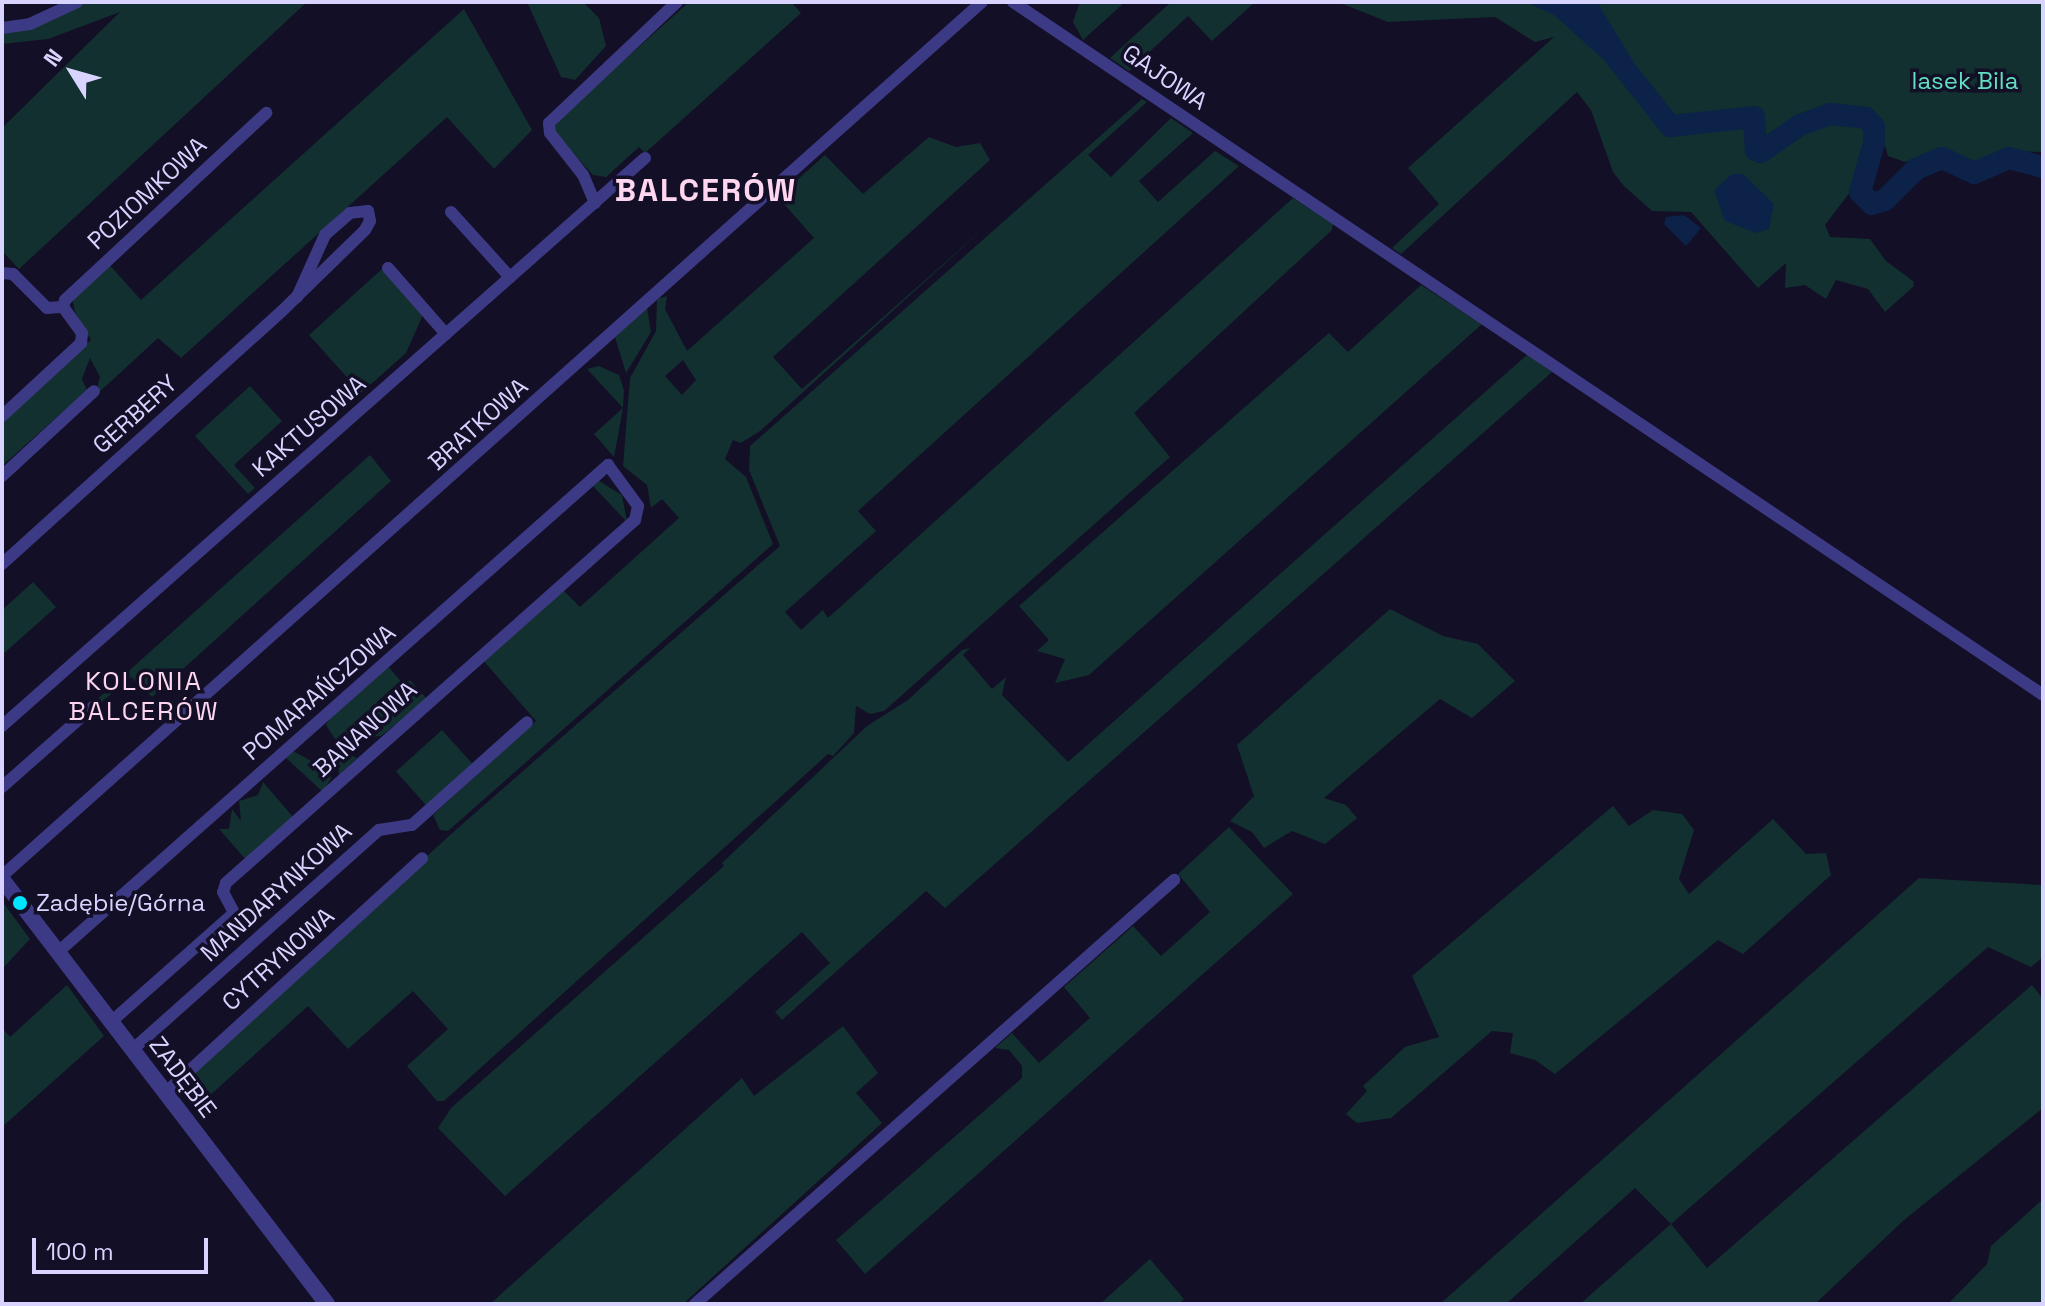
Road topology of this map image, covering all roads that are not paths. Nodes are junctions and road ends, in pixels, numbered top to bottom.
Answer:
1 (77, 2) edge
2 (677, 2) edge
3 (982, 2) edge
4 (1013, 2) edge
5 (2, 28) edge
6 (266, 113) dead end
7 (645, 158) dead end
8 (595, 203) junction
9 (451, 212) dead end
10 (388, 268) dead end
11 (312, 271) junction
12 (2, 273) edge
13 (510, 277) junction
14 (63, 307) junction
15 (446, 334) junction
16 (94, 391) dead end
17 (2, 416) edge
18 (608, 465) joint
19 (2, 476) edge
20 (2, 564) edge
21 (2043, 695) edge
22 (95, 705) dead end
23 (527, 722) dead end
24 (2, 726) edge
25 (2, 787) edge
26 (422, 858) dead end
27 (2, 877) edge
28 (1174, 880) dead end
29 (58, 952) junction
30 (111, 1022) junction
31 (132, 1050) junction
32 (165, 1093) junction
33 (327, 1304) edge
34 (695, 1304) edge

1 - 5 street
2 - 8 street
3 - 27 street, BRATKOWA
4 - 21 street, GAJOWA
6 - 14 street, POZIOMKOWA
7 - 8 street, KAKTUSOWA
8 - 13 street, KAKTUSOWA
9 - 13 street
10 - 15 street
11 - 11 street, GERBERY
11 - 20 street, GERBERY
12 - 14 street
13 - 15 street, KAKTUSOWA
14 - 17 street
15 - 24 street, KAKTUSOWA
16 - 19 street
18 - 29 street, POMARAŃCZOWA
18 - 30 street, BANANOWA
22 - 25 street
23 - 31 street, MANDARYNKOWA
26 - 32 street, CYTRYNOWA
27 - 29 street, ZADĘBIE
28 - 34 street
29 - 30 street, ZADĘBIE
30 - 31 street, ZADĘBIE
31 - 32 street, ZADĘBIE
32 - 33 street, ZADĘBIE

